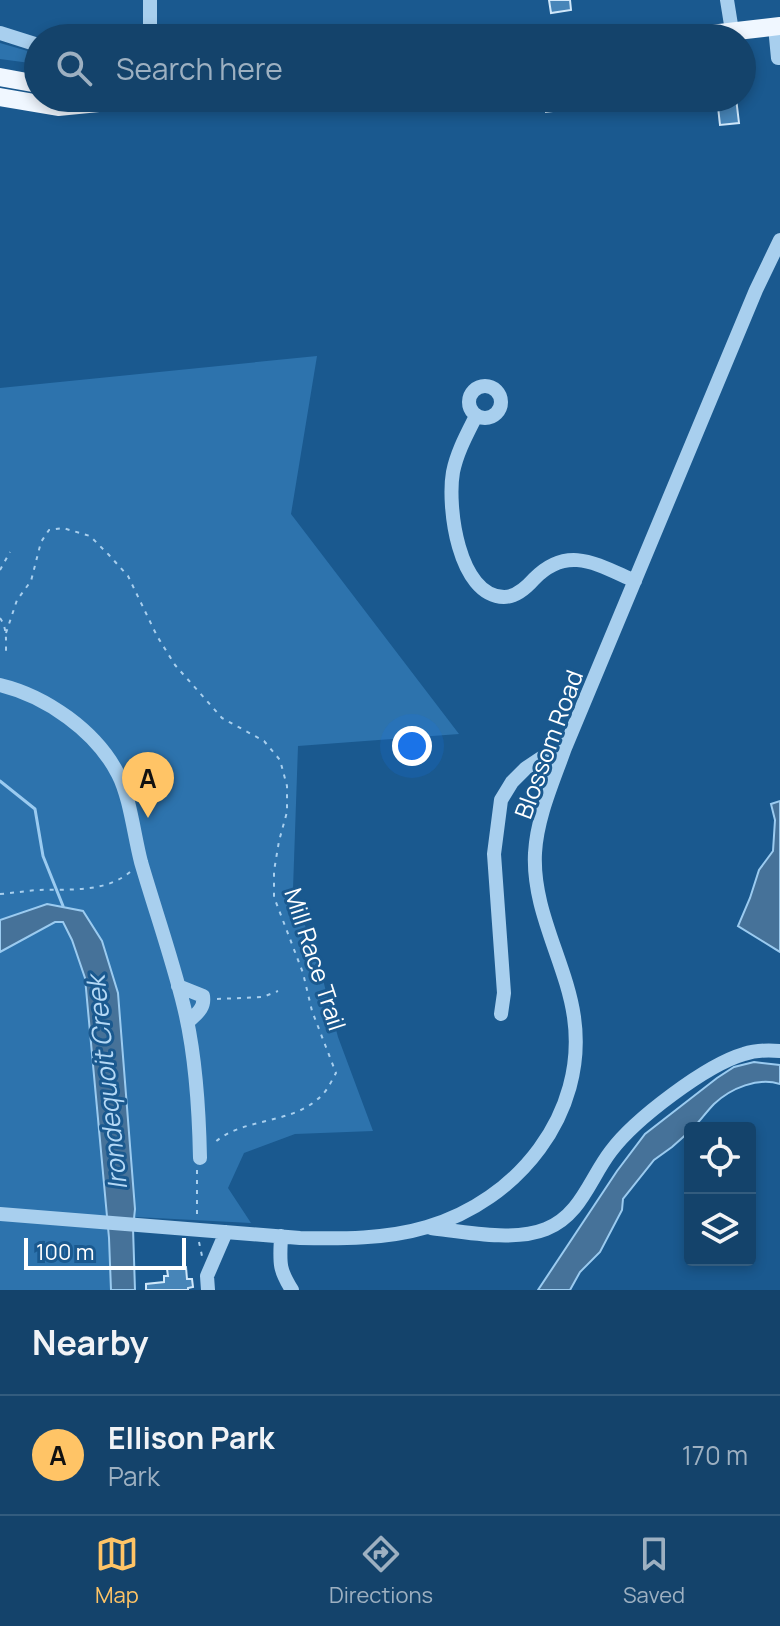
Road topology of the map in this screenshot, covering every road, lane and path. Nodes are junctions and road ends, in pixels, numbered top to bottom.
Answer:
1 (150, 0) edge
2 (727, 0) edge
3 (150, 24) edge
4 (734, 24) edge
5 (778, 26) edge
6 (756, 30) edge
7 (0, 33) edge
8 (24, 41) edge
9 (780, 58) edge
10 (0, 77) edge
11 (24, 81) edge
12 (0, 97) edge
13 (24, 101) edge
14 (780, 240) edge
15 (476, 416) dead end
16 (10, 552) dead end
17 (0, 570) edge
18 (635, 581) junction
19 (0, 618) edge
20 (6, 633) junction
21 (6, 652) dead end
22 (0, 685) edge
23 (562, 755) junction
24 (132, 870) dead end
25 (0, 894) edge
26 (178, 986) junction
27 (278, 991) dead end
28 (203, 1000) junction
29 (501, 1014) dead end
30 (188, 1022) junction
31 (780, 1051) edge
32 (200, 1158) joint
33 (0, 1214) edge
34 (426, 1227) junction
35 (226, 1232) junction
36 (281, 1236) junction
37 (208, 1290) edge
38 (292, 1290) edge

1 - 3 street
2 - 4 street
5 - 6 main road
5 - 9 street
7 - 8 street
10 - 11 main road
12 - 13 main road
14 - 18 street, Blossom Road
15 - 18 street
16 - 17 path
18 - 23 street, Blossom Road
19 - 20 path
20 - 21 path
20 - 32 path, Mill Race Trail
22 - 26 street
23 - 29 street
23 - 34 street, Blossom Road
24 - 25 path
26 - 28 street
26 - 30 street
27 - 28 path
28 - 30 street
30 - 32 street
31 - 34 street
33 - 35 street, Blossom Road
34 - 36 street, Blossom Road
35 - 36 street, Blossom Road
35 - 37 street
36 - 38 street

